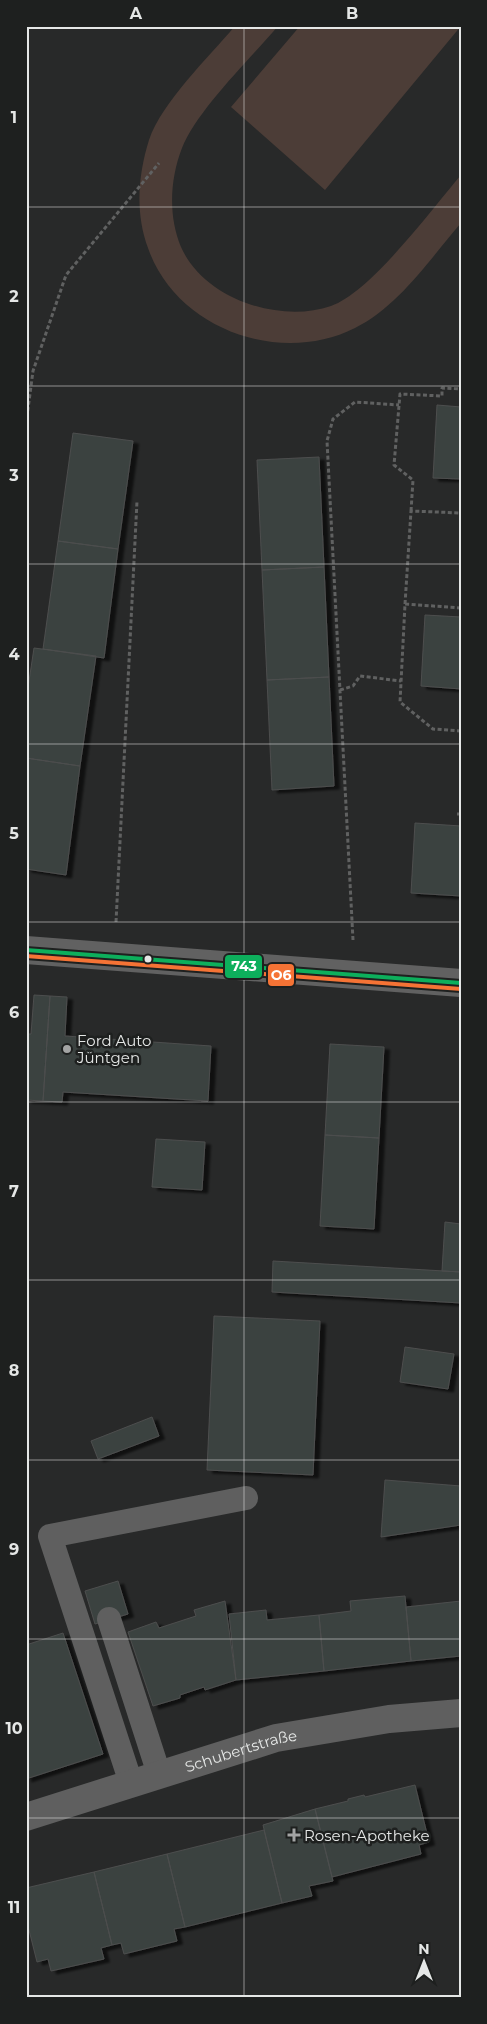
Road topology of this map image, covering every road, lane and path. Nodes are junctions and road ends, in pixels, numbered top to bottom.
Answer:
1 (159, 163) dead end
2 (461, 389) edge
3 (399, 405) junction
4 (26, 424) edge
5 (137, 501) dead end
6 (411, 511) junction
7 (461, 514) edge
8 (405, 604) junction
9 (461, 608) edge
10 (401, 681) junction
11 (340, 690) junction
12 (461, 731) edge
13 (26, 950) edge
14 (114, 955) junction
15 (355, 976) junction
16 (461, 983) edge
17 (246, 1498) dead end
18 (109, 1619) dead end
19 (461, 1713) edge
20 (159, 1774) junction
21 (131, 1783) junction
22 (26, 1817) edge

1 - 4 path
2 - 3 path
3 - 6 path
3 - 11 path
5 - 14 path
6 - 7 path
6 - 8 path
8 - 9 path
8 - 10 path
10 - 11 path
10 - 12 path
11 - 15 path
13 - 14 main road
14 - 15 main road
15 - 16 main road
17 - 21 lane
18 - 20 lane
19 - 20 street, Schubertstraße
20 - 21 street, Schubertstraße
21 - 22 street, Schubertstraße

